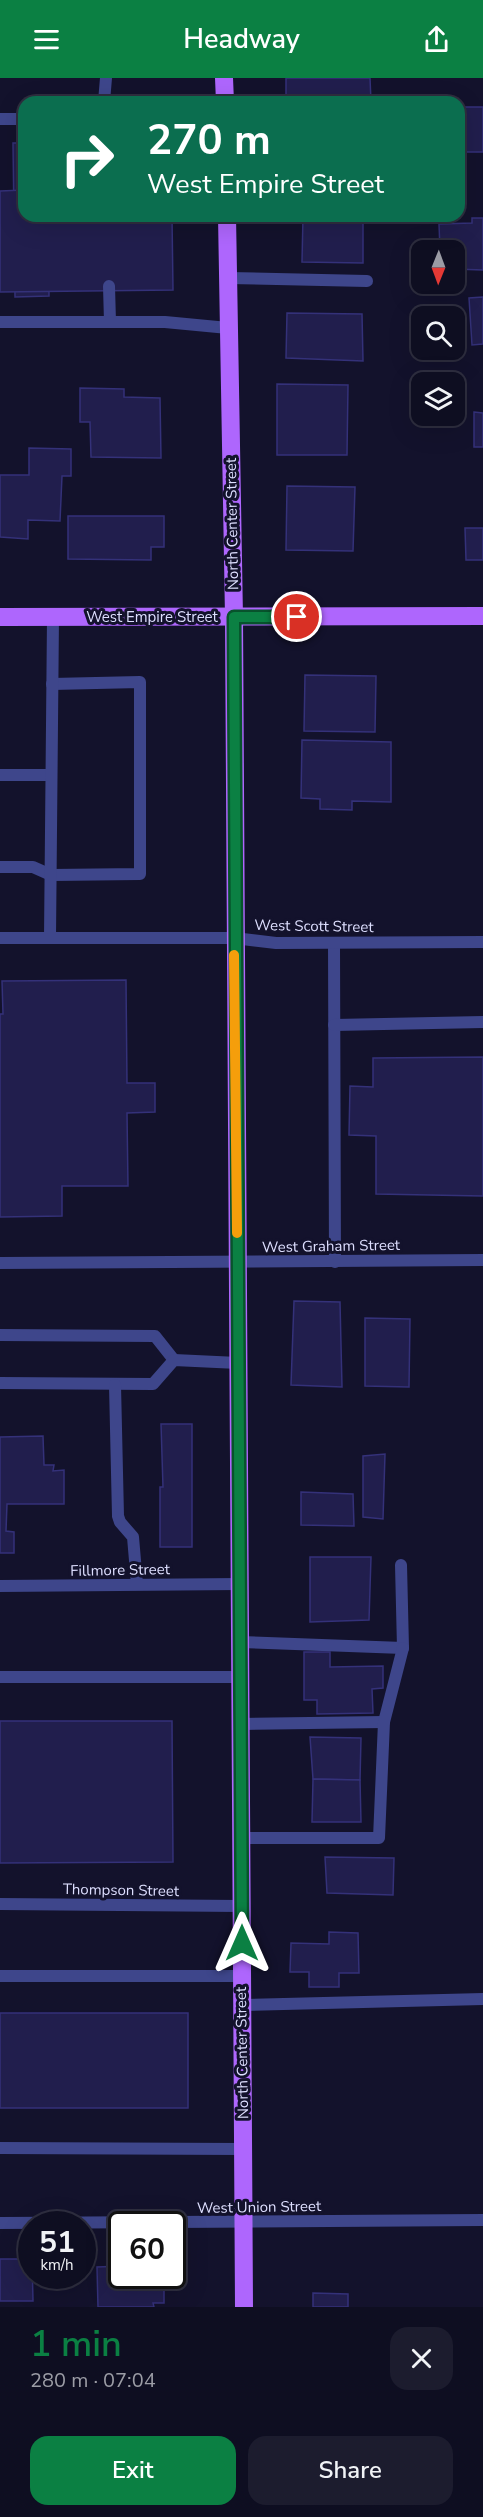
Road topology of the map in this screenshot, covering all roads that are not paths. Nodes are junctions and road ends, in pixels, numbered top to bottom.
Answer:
1 (106, 78) edge
2 (224, 78) edge
3 (104, 96) edge
4 (225, 96) edge
5 (0, 119) edge
6 (18, 119) edge
7 (226, 222) edge
8 (228, 278) junction
9 (367, 281) dead end
10 (109, 286) dead end
11 (0, 322) edge
12 (110, 322) junction
13 (228, 328) junction
14 (483, 616) edge
15 (0, 617) edge
16 (52, 617) junction
17 (234, 617) junction
18 (52, 684) junction
19 (0, 775) edge
20 (51, 775) junction
21 (0, 867) edge
22 (51, 875) junction
23 (0, 938) edge
24 (50, 938) junction
25 (234, 938) junction
26 (483, 942) edge
27 (334, 943) junction
28 (483, 1022) edge
29 (334, 1025) junction
30 (483, 1260) edge
31 (335, 1262) junction
32 (0, 1263) edge
33 (238, 1263) junction
34 (0, 1335) edge
35 (174, 1360) junction
36 (238, 1363) junction
37 (0, 1383) edge
38 (115, 1385) junction
39 (401, 1565) dead end
40 (137, 1584) junction
41 (240, 1584) junction
42 (0, 1586) edge
43 (240, 1642) junction
44 (403, 1648) junction
45 (0, 1677) edge
46 (240, 1677) junction
47 (384, 1722) junction
48 (240, 1724) junction
49 (241, 1838) junction
50 (0, 1904) edge
51 (241, 1906) junction
52 (0, 1976) edge
53 (242, 1976) junction
54 (483, 1999) edge
55 (242, 2005) junction
56 (0, 2148) edge
57 (243, 2149) junction
58 (483, 2220) edge
59 (0, 2223) edge
60 (244, 2223) junction
61 (244, 2307) edge

1 - 3 street
2 - 4 main road
5 - 6 street
7 - 8 main road, North Center Street
8 - 9 street
8 - 13 main road, North Center Street
10 - 12 street
11 - 12 street
12 - 13 street
13 - 17 main road, North Center Street
14 - 17 main road, West Empire Street
15 - 16 main road, West Empire Street
16 - 17 main road, West Empire Street
16 - 18 street
17 - 25 main road, North Center Street
18 - 20 street
18 - 22 street
19 - 20 street
20 - 22 street
21 - 22 street
22 - 24 street
23 - 24 street, West Scott Street
24 - 25 street, West Scott Street
25 - 27 street, West Scott Street
25 - 33 main road, North Center Street
26 - 27 street, West Scott Street
27 - 29 street
28 - 29 street
29 - 31 street
30 - 31 street, West Graham Street
31 - 33 street, West Graham Street
32 - 33 street, West Graham Street
33 - 36 main road, North Center Street
34 - 35 street
35 - 36 street
35 - 38 street
36 - 41 main road, North Center Street
37 - 38 street
38 - 40 street
39 - 44 street
40 - 41 street, Fillmore Street
40 - 42 street, Fillmore Street
41 - 43 main road, North Center Street
43 - 44 street
43 - 46 main road, North Center Street
44 - 47 street
45 - 46 street
46 - 48 main road, North Center Street
47 - 48 street
47 - 49 street
48 - 49 main road, North Center Street
49 - 51 main road, North Center Street
50 - 51 street, Thompson Street
51 - 53 main road, North Center Street
52 - 53 street
53 - 55 main road, North Center Street
54 - 55 street
55 - 57 main road, North Center Street
56 - 57 street
57 - 60 main road, North Center Street
58 - 60 street, West Union Street
59 - 60 street, West Union Street
60 - 61 main road, North Center Street

